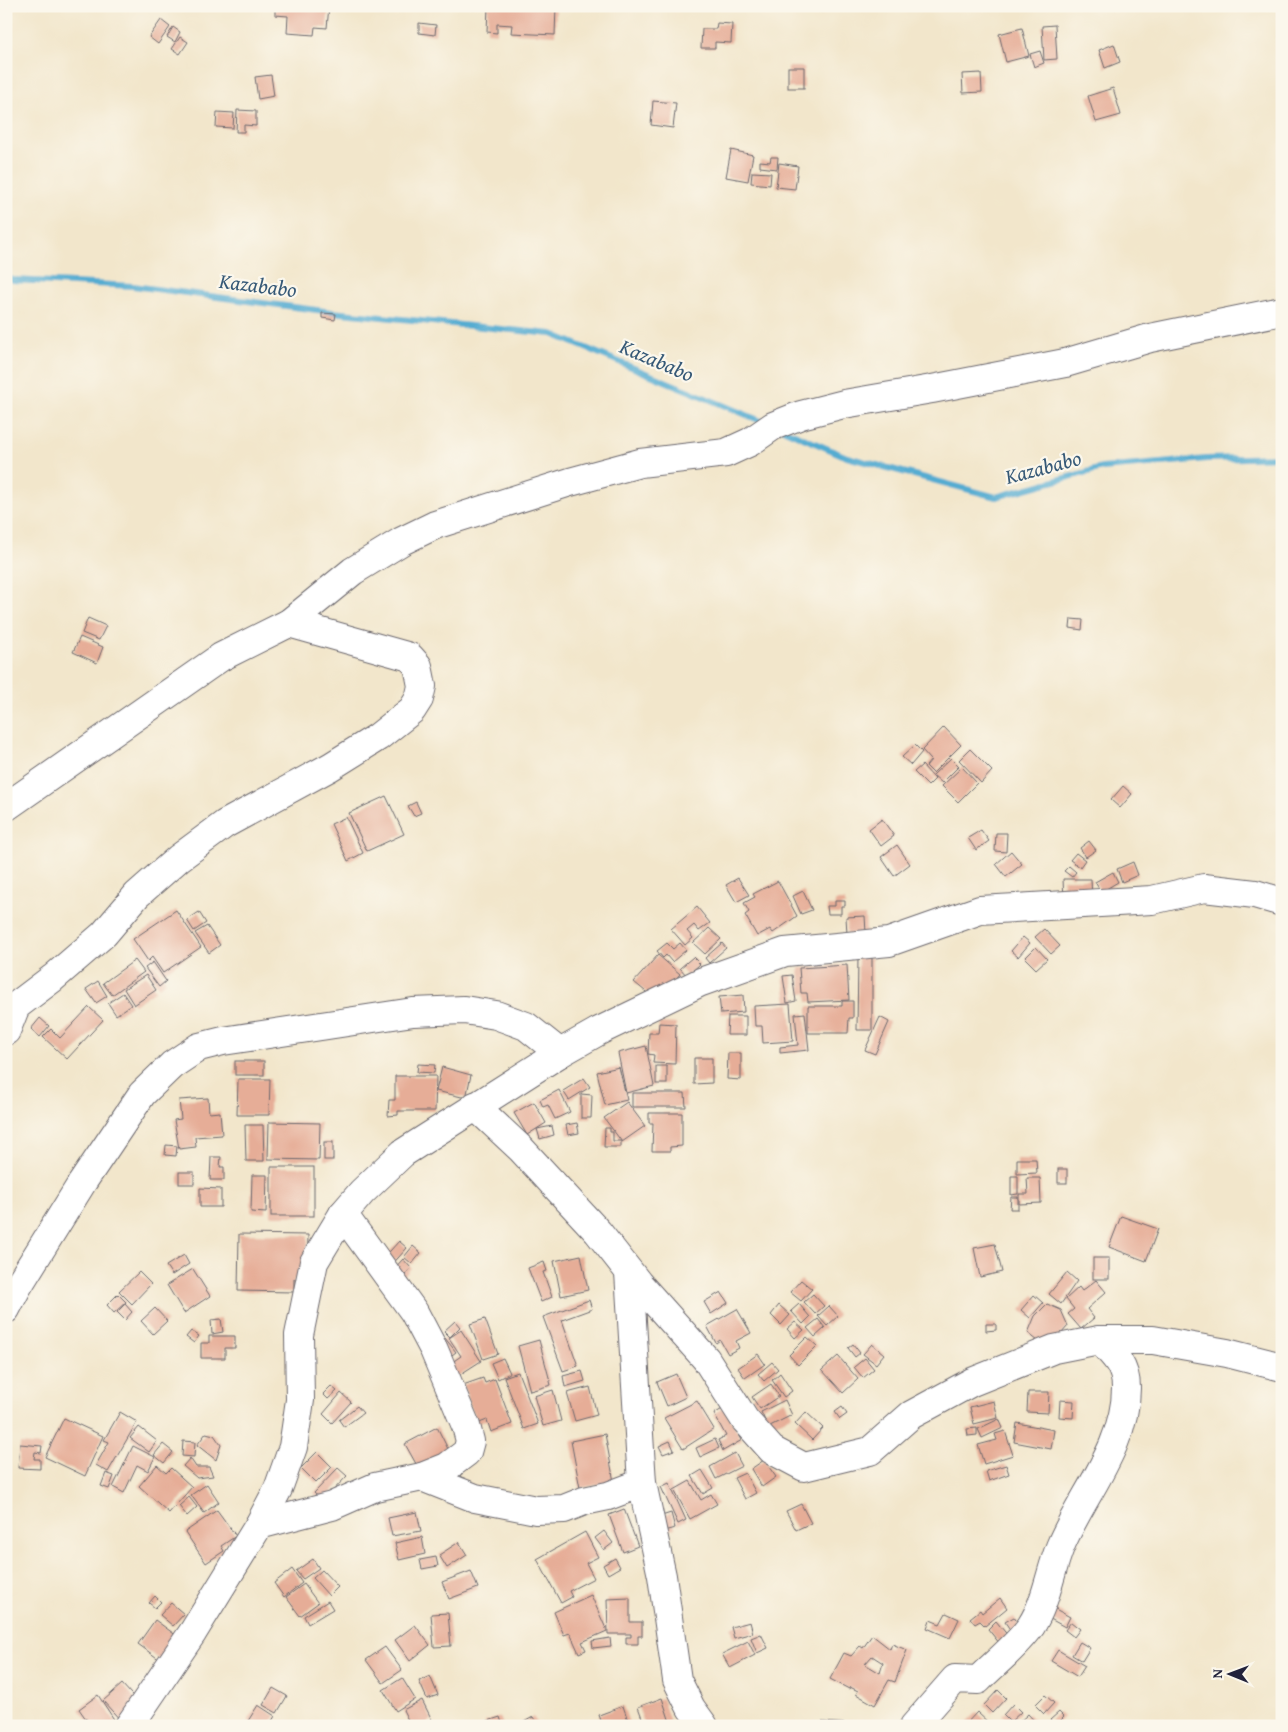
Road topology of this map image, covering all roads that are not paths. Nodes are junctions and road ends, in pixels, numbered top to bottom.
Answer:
1 (1282, 311) edge
2 (289, 623) junction
3 (6, 807) edge
4 (1282, 902) edge
5 (6, 1031) edge
6 (560, 1053) junction
7 (475, 1106) junction
8 (343, 1214) junction
9 (629, 1272) junction
10 (6, 1309) edge
11 (1100, 1340) junction
12 (1282, 1367) edge
13 (422, 1477) junction
14 (642, 1482) junction
15 (259, 1525) junction
16 (129, 1726) edge
17 (704, 1726) edge
18 (914, 1726) edge

1 - 2 street
2 - 3 street
2 - 5 street
4 - 6 street
6 - 7 street
6 - 10 street
7 - 8 street
7 - 9 street
8 - 13 street
8 - 15 street
9 - 11 street
9 - 14 street
11 - 12 street
11 - 18 street
13 - 14 street
13 - 15 street
14 - 17 street
15 - 16 street

